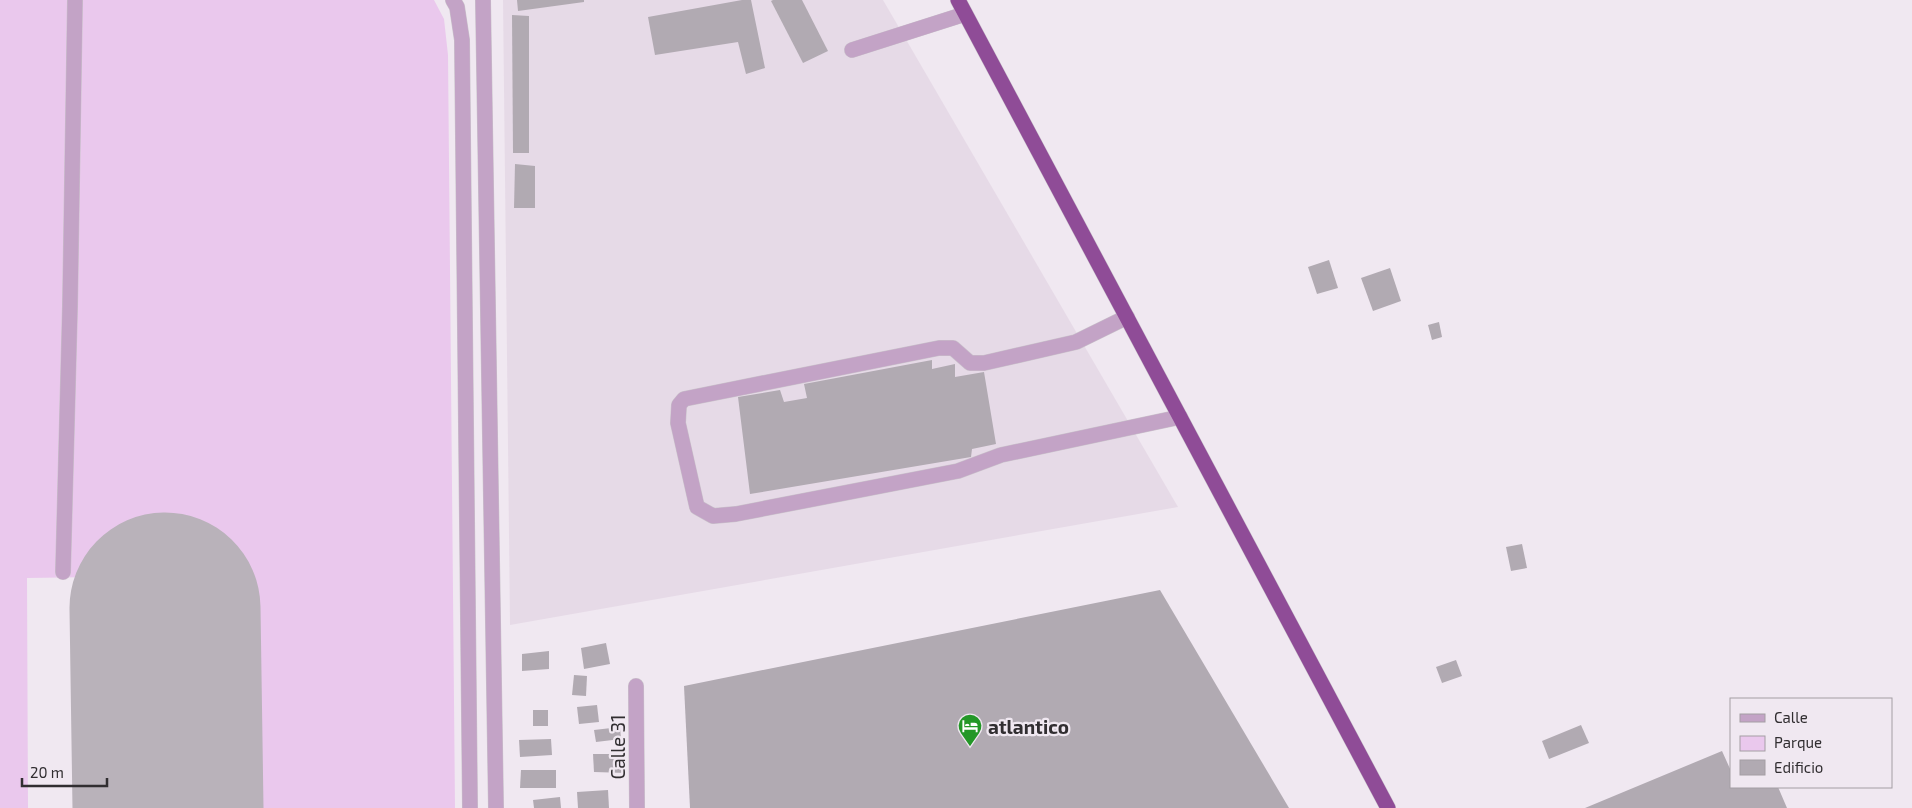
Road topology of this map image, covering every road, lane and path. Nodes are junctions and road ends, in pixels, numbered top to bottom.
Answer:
1 (75, 0) edge
2 (453, 0) edge
3 (483, 0) edge
4 (958, 0) edge
5 (965, 14) junction
6 (852, 50) dead end
7 (1127, 316) junction
8 (1180, 417) junction
9 (63, 572) dead end
10 (636, 686) dead end
11 (470, 808) edge
12 (496, 808) edge
13 (637, 808) edge
14 (1388, 808) edge

1 - 9 street
2 - 11 street
3 - 12 street
4 - 5 highway
5 - 6 street
5 - 7 highway
7 - 8 highway
7 - 8 street
8 - 14 highway
10 - 13 street, Calle 31

